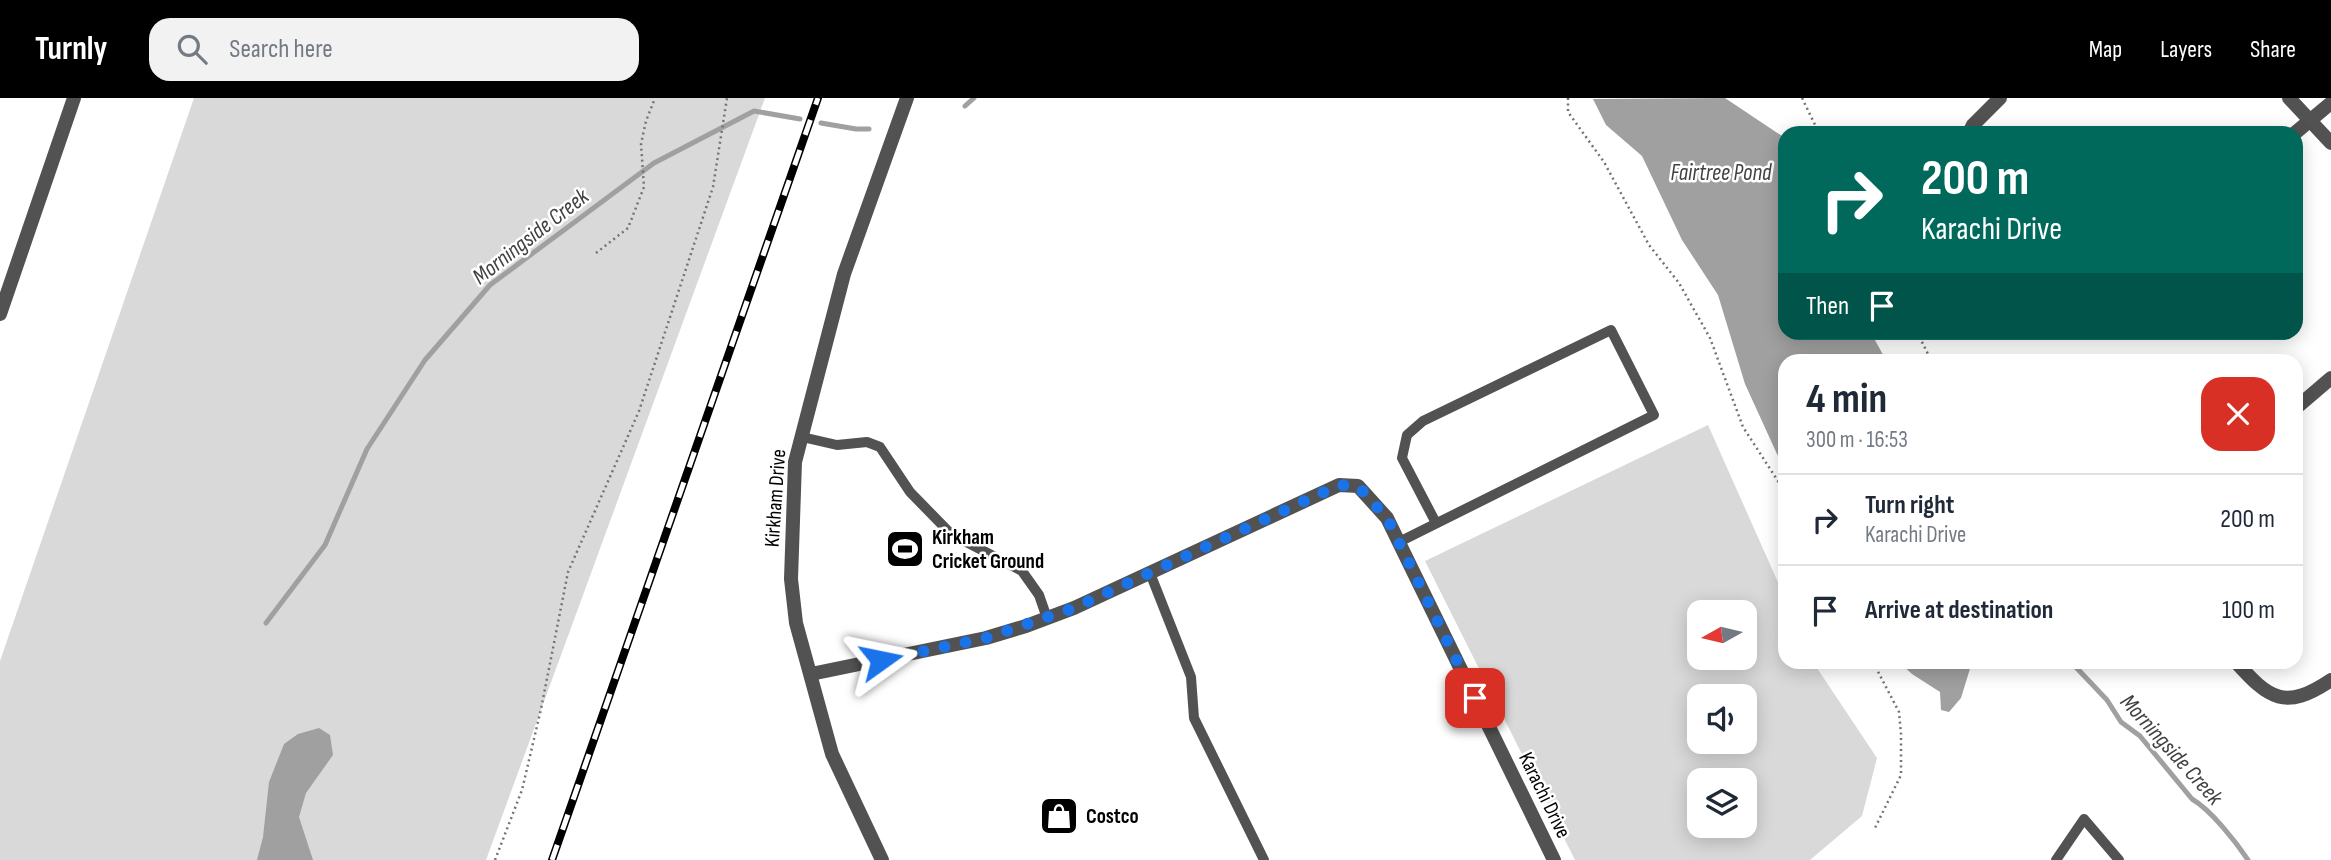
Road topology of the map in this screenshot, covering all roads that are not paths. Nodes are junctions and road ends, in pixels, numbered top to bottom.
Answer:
1 (74, 98) edge
2 (907, 98) edge
3 (2000, 98) edge
4 (2289, 98) edge
5 (2331, 103) edge
6 (2310, 121) junction
7 (1972, 126) edge
8 (2303, 127) edge
9 (2331, 144) edge
10 (0, 314) edge
11 (2331, 378) edge
12 (2303, 402) edge
13 (802, 437) junction
14 (1436, 523) junction
15 (1399, 542) junction
16 (1150, 573) junction
17 (1047, 618) junction
18 (2242, 669) edge
19 (811, 674) junction
20 (2331, 680) edge
21 (882, 860) edge
22 (1265, 860) edge
23 (1554, 860) edge
24 (2056, 860) edge
25 (2119, 860) edge

1 - 10 street
2 - 13 street, Kirkham Drive
3 - 7 street
4 - 6 street
5 - 6 street
6 - 8 street
6 - 9 street
11 - 12 street
13 - 17 lane
13 - 19 street, Kirkham Drive
14 - 14 lane
14 - 15 lane
15 - 16 street, Karachi Drive
15 - 23 street, Karachi Drive
16 - 17 street, Karachi Drive
16 - 22 lane
17 - 19 street, Karachi Drive
18 - 20 street
19 - 21 street, Kirkham Drive
24 - 25 lane

